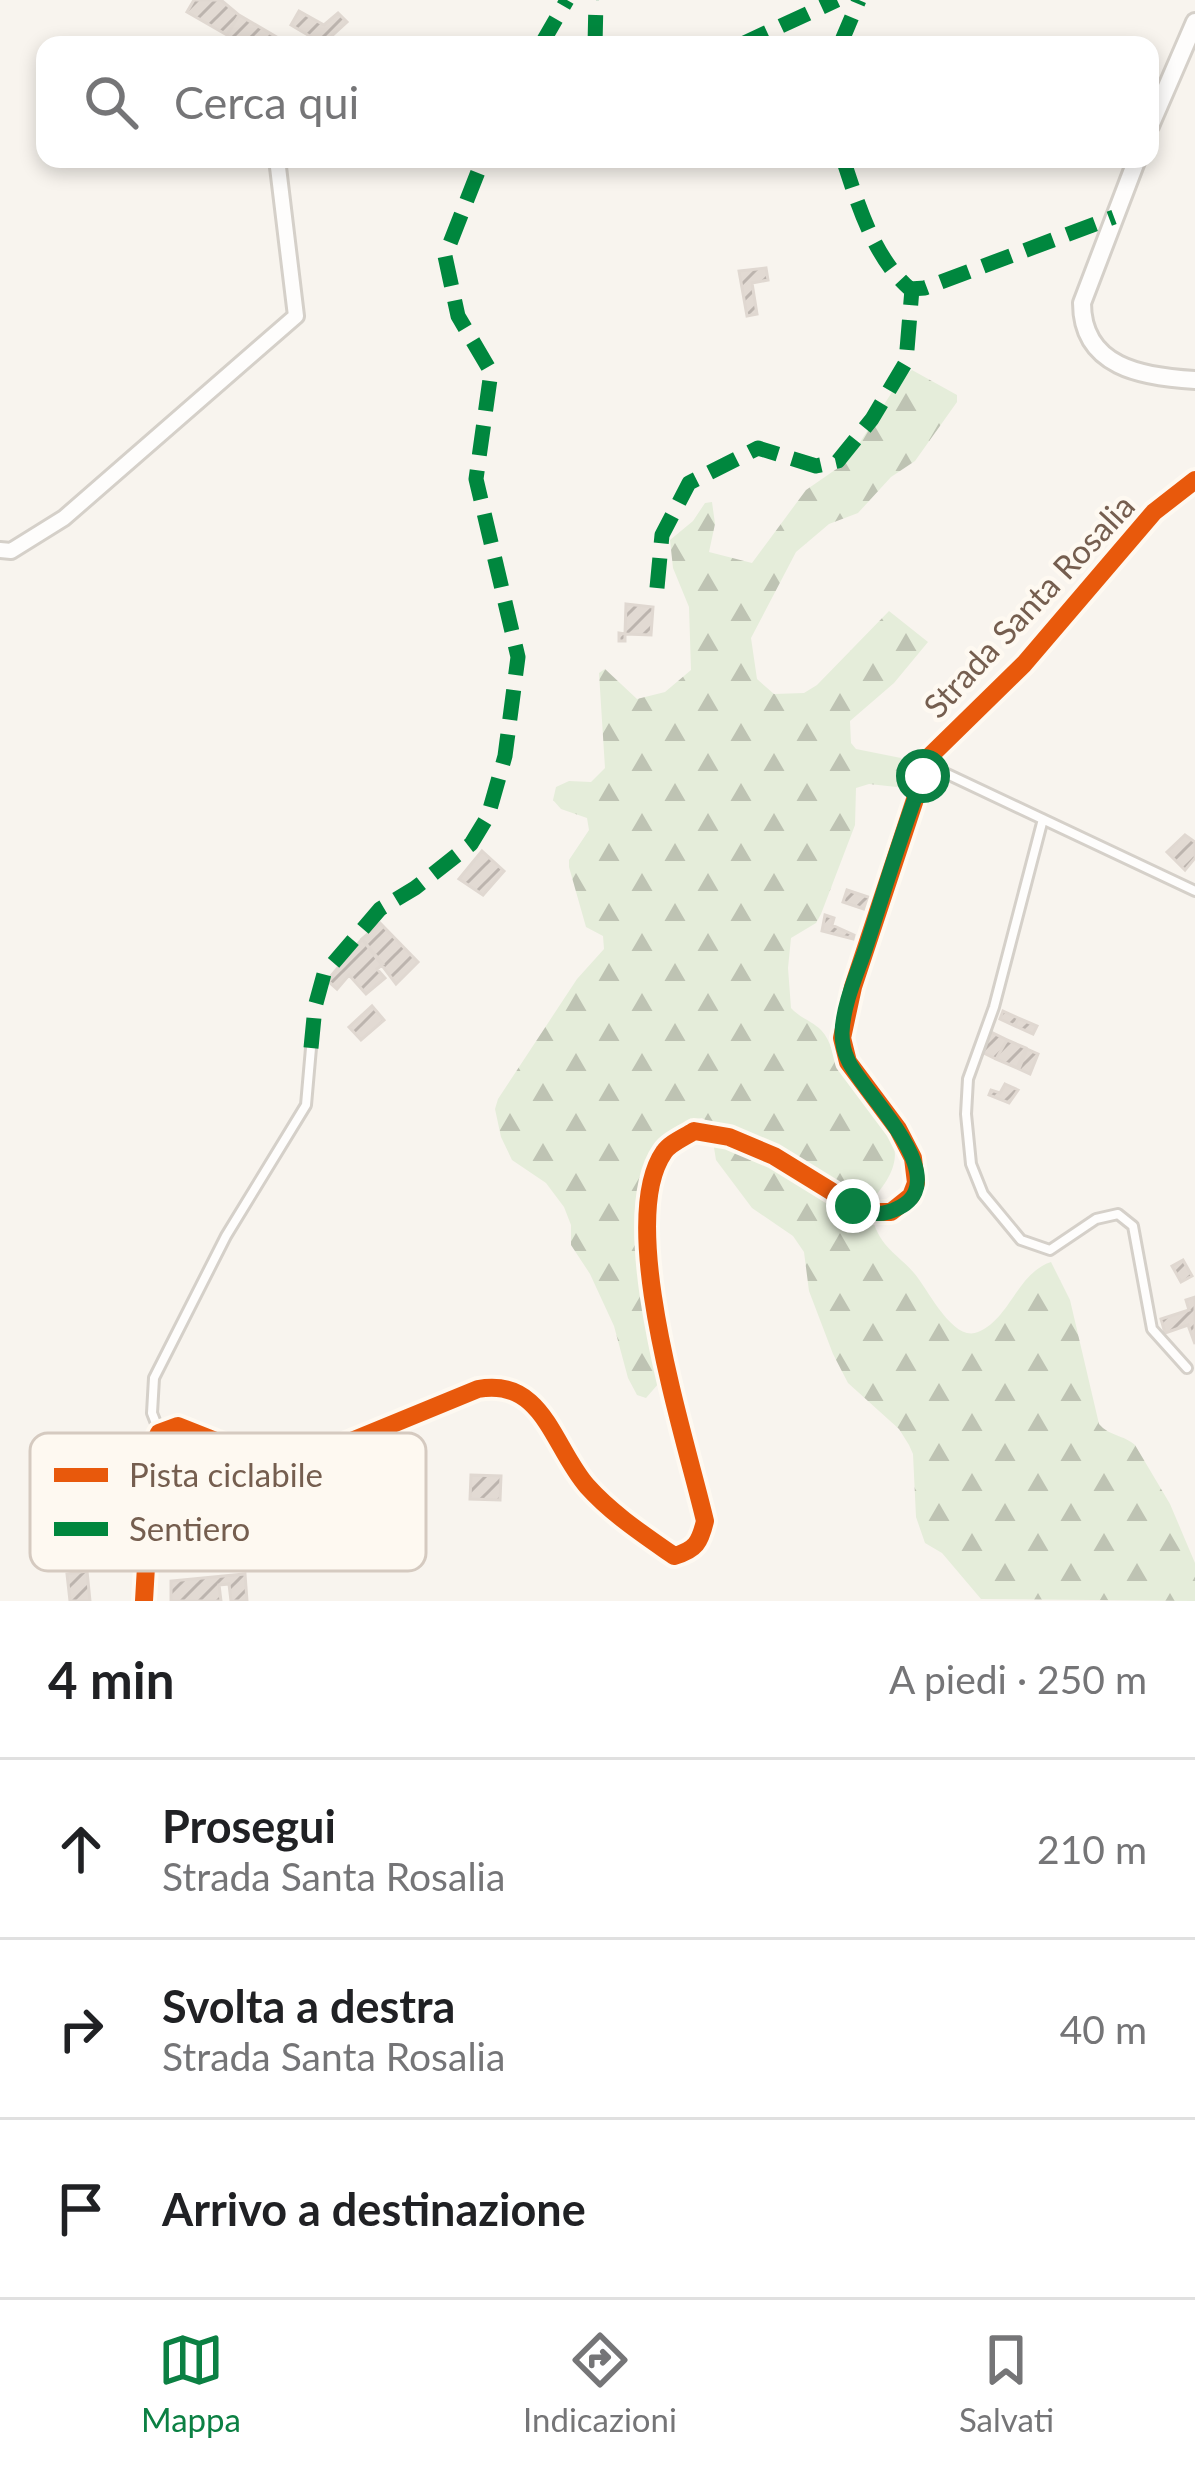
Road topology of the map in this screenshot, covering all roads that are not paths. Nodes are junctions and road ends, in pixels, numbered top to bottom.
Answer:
1 (1195, 22) edge
2 (1159, 105) edge
3 (279, 168) edge
4 (1134, 168) edge
5 (1195, 380) edge
6 (1195, 480) edge
7 (0, 550) edge
8 (927, 765) junction
9 (1043, 819) junction
10 (1195, 891) edge
11 (311, 1048) dead end
12 (1187, 1368) dead end
13 (159, 1432) joint
14 (196, 1433) edge
15 (371, 1433) edge

1 - 2 street
3 - 7 street
4 - 5 street
6 - 8 street, Strada Santa Rosalia
8 - 9 lane
8 - 15 street, Strada Santa Rosalia
9 - 10 lane
9 - 12 lane
11 - 13 lane
13 - 14 street, Strada Santa Rosalia

